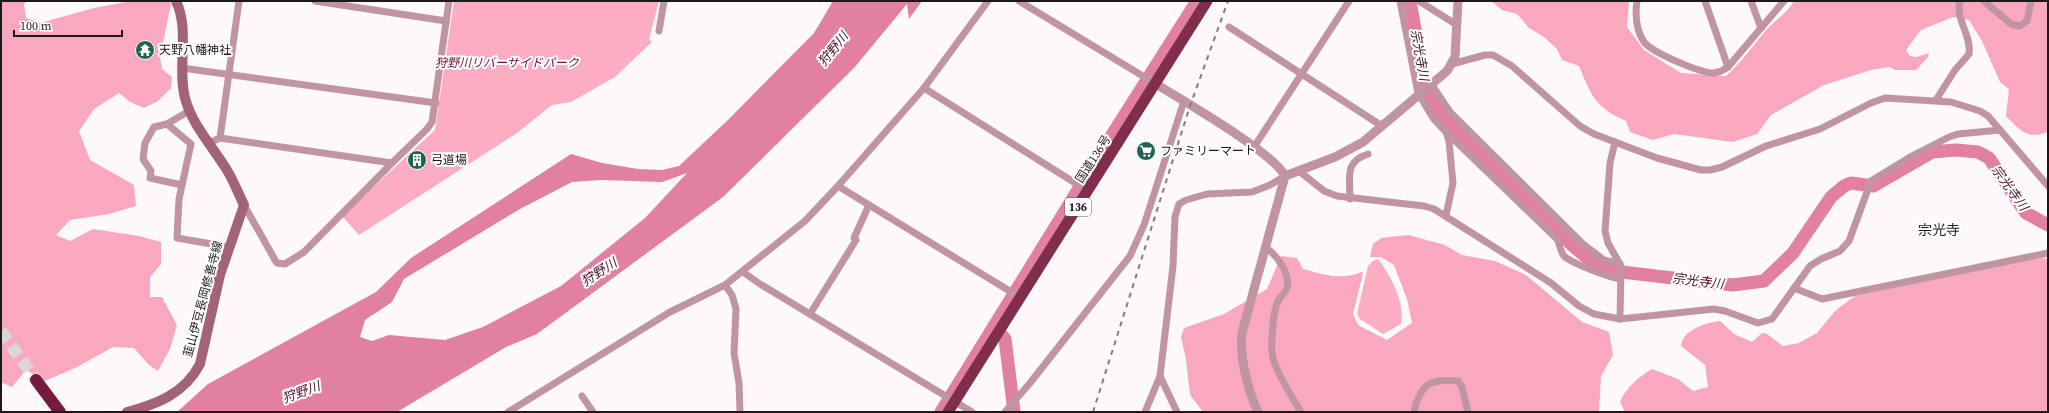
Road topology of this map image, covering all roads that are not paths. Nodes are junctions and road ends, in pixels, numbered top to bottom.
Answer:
1 (176, 1) edge
2 (239, 1) edge
3 (315, 1) edge
4 (449, 1) edge
5 (664, 1) edge
6 (988, 1) edge
7 (1019, 1) edge
8 (1207, 1) edge
9 (1349, 1) edge
10 (1400, 1) edge
11 (1419, 1) edge
12 (1458, 1) edge
13 (1637, 1) edge
14 (1704, 1) edge
15 (1751, 1) edge
16 (1784, 1) edge
17 (1960, 1) edge
18 (1984, 1) edge
19 (2031, 1) edge
20 (446, 21) junction
21 (1458, 25) junction
22 (1229, 27) dead end
23 (1761, 28) junction
24 (659, 31) dead end
25 (1452, 64) junction
26 (1728, 67) junction
27 (182, 68) junction
28 (1302, 74) junction
29 (229, 75) junction
30 (1150, 81) junction
31 (1431, 86) junction
32 (924, 88) junction
33 (1420, 94) junction
34 (1936, 100) junction
35 (1184, 101) junction
36 (436, 103) junction
37 (189, 111) junction
38 (167, 124) junction
39 (1382, 126) junction
40 (2000, 130) junction
41 (1446, 132) junction
42 (220, 138) junction
43 (1615, 142) junction
44 (209, 143) junction
45 (1254, 147) junction
46 (1368, 154) dead end
47 (392, 163) junction
48 (1299, 171) junction
49 (1285, 176) junction
50 (182, 186) junction
51 (838, 186) junction
52 (2048, 186) edge
53 (1088, 191) junction
54 (1350, 199) junction
55 (244, 205) junction
56 (869, 205) junction
57 (1446, 215) junction
58 (229, 247) junction
59 (1265, 247) junction
60 (2048, 253) edge
61 (1620, 265) junction
62 (743, 272) junction
63 (1620, 278) junction
64 (725, 285) junction
65 (1794, 288) junction
66 (1021, 298) junction
67 (810, 314) junction
68 (1620, 319) junction
69 (1160, 376) junction
70 (582, 396) dead end
71 (955, 402) junction
72 (56, 412) edge
73 (60, 412) edge
74 (127, 412) edge
75 (508, 412) edge
76 (592, 412) edge
77 (740, 412) edge
78 (948, 412) edge
79 (972, 412) edge
80 (1005, 412) edge
81 (1145, 412) edge
82 (1177, 412) edge
83 (1258, 412) edge
84 (1301, 412) edge
85 (1414, 412) edge
86 (1468, 412) edge

1 - 27 main road
2 - 29 street
3 - 20 street
4 - 20 street
5 - 24 street
6 - 32 street
7 - 30 street
8 - 30 highway, 国道136号 / 136
9 - 28 street
10 - 33 street
11 - 21 street
12 - 21 street
13 - 26 street
14 - 26 street
15 - 23 street
16 - 23 street
17 - 34 street
18 - 19 street
20 - 36 street
21 - 25 street
22 - 28 street
23 - 26 street
25 - 31 street
25 - 43 street
27 - 29 street
27 - 37 main road
28 - 39 street
28 - 45 street
29 - 36 street
29 - 42 street
30 - 35 street
30 - 53 highway, 国道136号 / 136
31 - 33 street
31 - 61 street
32 - 51 street
32 - 53 street
33 - 39 street
33 - 41 street
34 - 40 street
34 - 43 street
35 - 45 street
35 - 80 street
36 - 47 street
37 - 38 street
37 - 44 main road
38 - 50 street
38 - 50 street
39 - 48 street
40 - 52 street
40 - 65 street
41 - 57 street
41 - 63 street
42 - 44 street
42 - 47 street
43 - 61 street
44 - 55 main road
45 - 49 street
46 - 54 street
47 - 55 street
48 - 49 street
48 - 54 street
49 - 59 street
49 - 69 street
50 - 58 street
51 - 56 street
51 - 62 street
53 - 66 highway, 国道136号 / 136
54 - 57 street
55 - 58 main road, 韮山伊豆長岡修善寺線
56 - 66 street
56 - 67 street
57 - 68 street
58 - 74 main road, 韮山伊豆長岡修善寺線
59 - 83 street
59 - 84 street
60 - 65 street
61 - 63 street
62 - 64 street
62 - 67 street
63 - 68 street
64 - 75 street
64 - 77 street
65 - 68 street
66 - 71 highway, 国道136号 / 136
67 - 71 street
69 - 81 street
69 - 82 street
70 - 76 street
71 - 78 highway, 国道136号 / 136
71 - 79 street
72 - 73 highway
85 - 86 street

